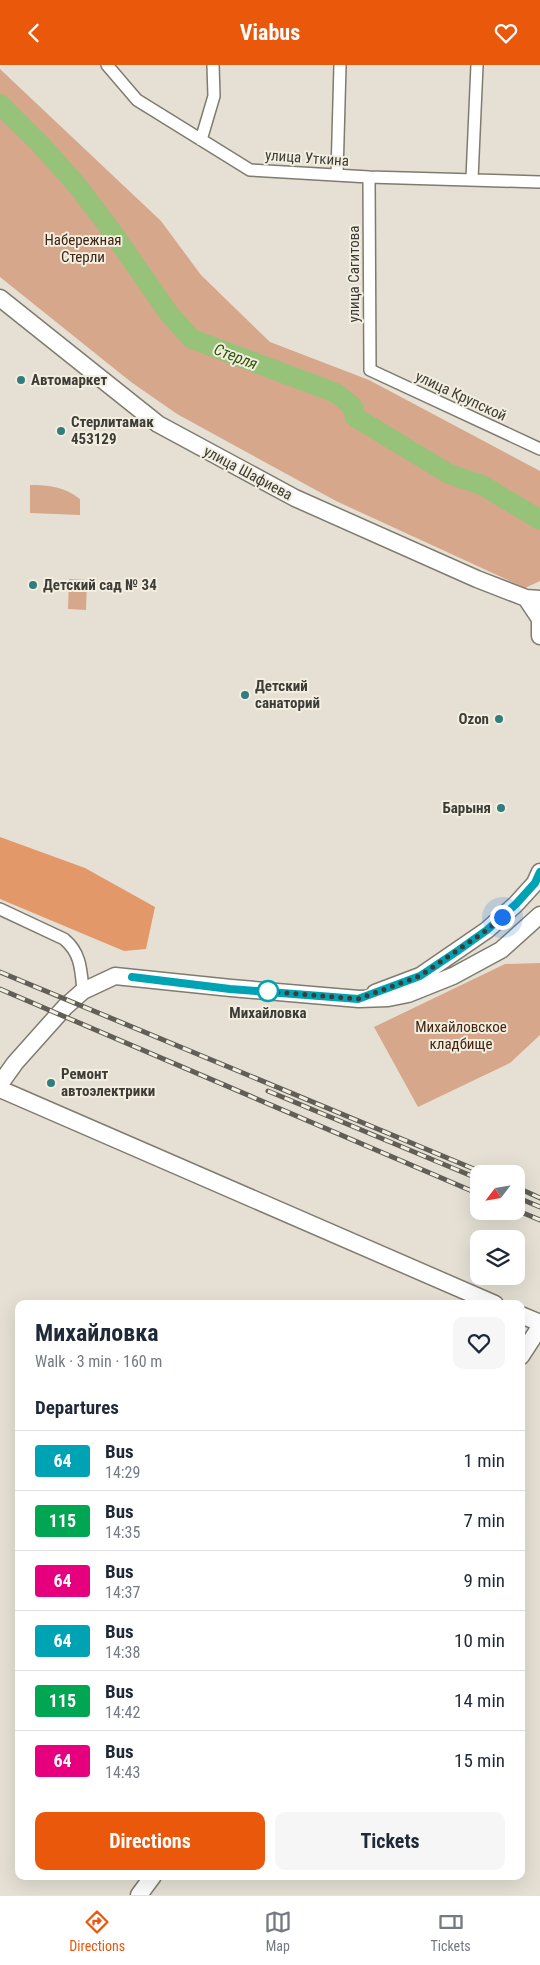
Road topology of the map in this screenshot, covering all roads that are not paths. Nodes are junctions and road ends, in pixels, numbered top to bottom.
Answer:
1 (107, 65) edge
2 (213, 65) edge
3 (340, 65) edge
4 (477, 65) edge
5 (202, 140) junction
6 (337, 175) junction
7 (369, 177) junction
8 (472, 179) junction
9 (540, 182) edge
10 (0, 297) edge
11 (370, 370) joint
12 (540, 449) edge
13 (533, 598) edge
14 (540, 636) edge
15 (540, 872) edge
16 (0, 909) edge
17 (540, 915) edge
18 (83, 991) junction
19 (358, 999) junction
20 (0, 1084) edge
21 (0, 1089) edge
22 (486, 1300) edge
23 (525, 1317) edge
24 (540, 1325) edge
25 (525, 1349) edge
26 (150, 1880) edge
27 (139, 1895) edge

1 - 5 street, улица Уткина
2 - 5 street
3 - 6 street
4 - 8 street
5 - 6 street, улица Уткина
6 - 7 street, улица Уткина
7 - 8 street, улица Уткина
7 - 11 street, улица Сагитова
8 - 9 street, улица Уткина
10 - 13 street, улица Шафиева
11 - 12 street, улица Крупской
13 - 14 street
15 - 19 street
16 - 18 street
17 - 19 street
18 - 19 street
18 - 20 street
21 - 22 street
23 - 24 street
24 - 25 street
26 - 27 street

